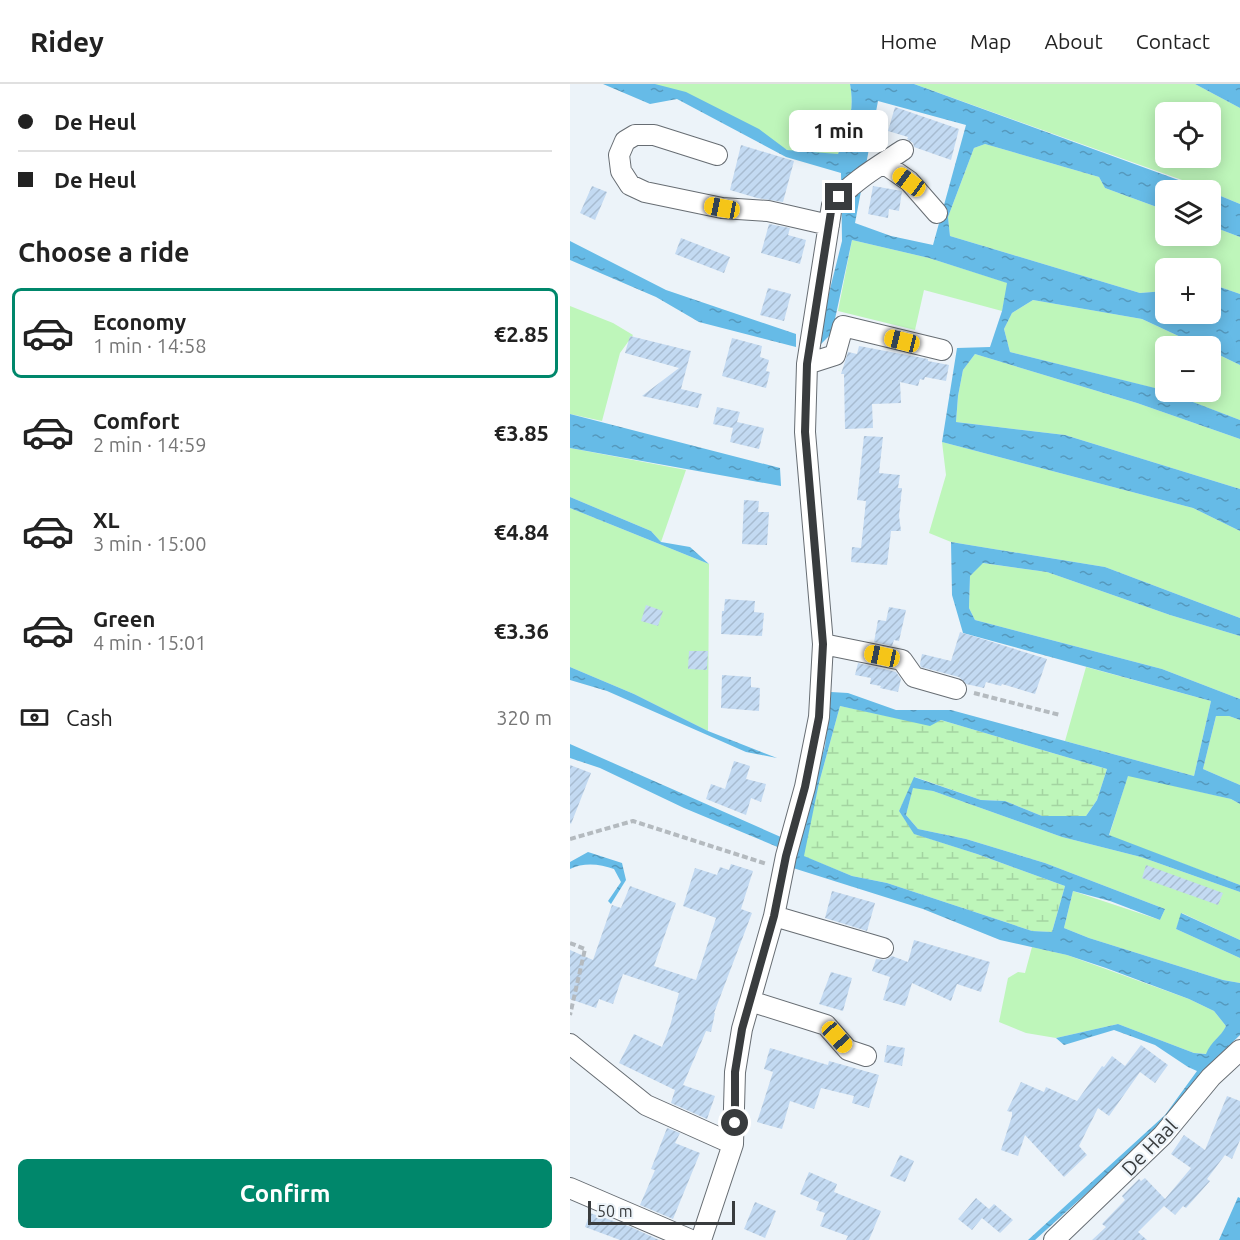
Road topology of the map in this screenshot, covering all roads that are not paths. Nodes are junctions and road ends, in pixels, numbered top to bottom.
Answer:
1 (903, 150) dead end
2 (717, 155) dead end
3 (876, 168) junction
4 (937, 213) dead end
5 (829, 225) junction
6 (942, 350) dead end
7 (807, 364) junction
8 (823, 644) junction
9 (956, 688) road end
10 (774, 916) junction
11 (883, 948) dead end
12 (750, 1001) junction
13 (570, 1044) edge
14 (1240, 1050) edge
15 (866, 1056) dead end
16 (734, 1144) junction
17 (570, 1188) edge
18 (691, 1240) edge
19 (701, 1240) edge
20 (1054, 1240) edge

1 - 3 street
2 - 5 street
3 - 4 street
3 - 5 street
5 - 7 street
6 - 7 street
7 - 8 street
8 - 9 street
8 - 10 street
10 - 11 street
10 - 12 street
12 - 15 street
12 - 16 street
13 - 16 street
14 - 20 street, De Haal
16 - 19 street
17 - 18 street

